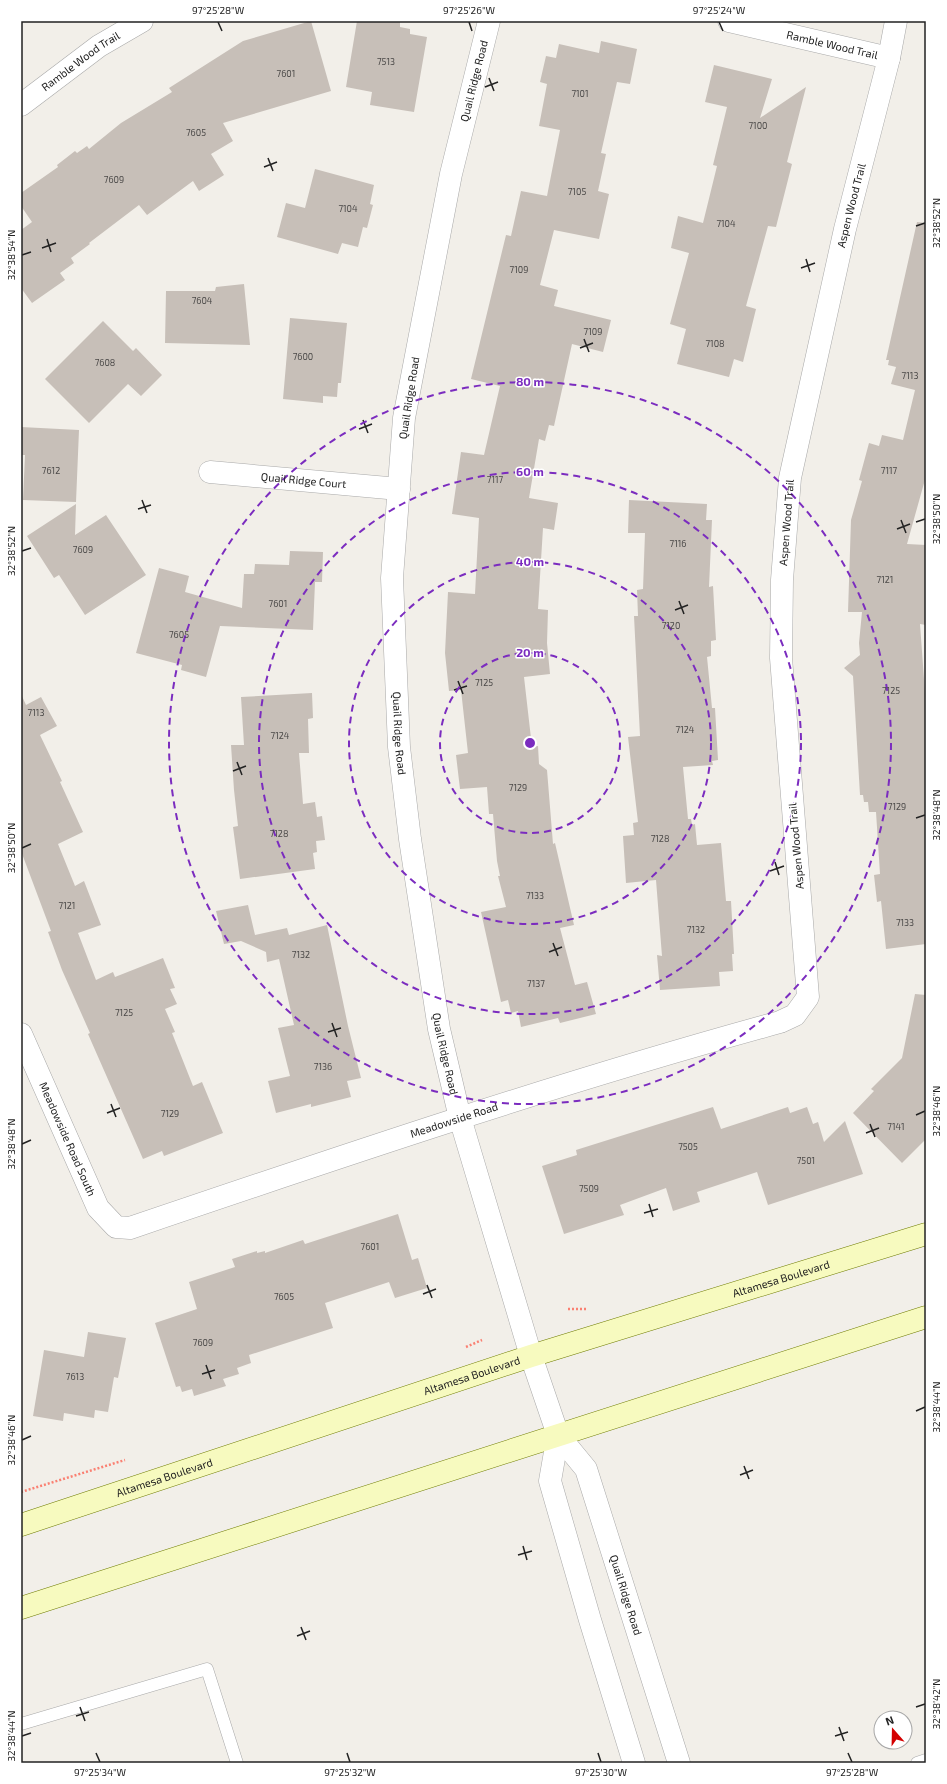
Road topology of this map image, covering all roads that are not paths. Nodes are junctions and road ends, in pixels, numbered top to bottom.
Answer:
1 (142, 21) edge
2 (489, 21) edge
3 (729, 21) edge
4 (896, 21) edge
5 (889, 58) junction
6 (21, 105) edge
7 (210, 472) dead end
8 (398, 489) junction
9 (780, 1022) joint
10 (21, 1034) edge
11 (460, 1118) junction
12 (130, 1228) joint
13 (926, 1234) edge
14 (926, 1317) edge
15 (531, 1356) junction
16 (558, 1435) junction
17 (21, 1525) edge
18 (21, 1608) edge
19 (21, 1724) edge
20 (926, 1760) edge
21 (237, 1763) edge
22 (634, 1763) edge
23 (679, 1763) edge
24 (918, 1763) edge

1 - 6 street, Ramble Wood Trail
2 - 8 street, Quail Ridge Road
3 - 5 street, Ramble Wood Trail
4 - 5 street, Aspen Wood Trail
5 - 9 street, Aspen Wood Trail
7 - 8 street, Quail Ridge Court
8 - 11 street, Quail Ridge Road
9 - 11 street, Meadowside Road
10 - 12 street, Meadowside Road South
11 - 12 street, Meadowside Road
11 - 15 street, Quail Ridge Road
13 - 15 main road, Altamesa Boulevard
14 - 16 main road
15 - 16 street, Quail Ridge Road
15 - 17 main road, Altamesa Boulevard
16 - 18 main road
16 - 22 street, Quail Ridge Road
16 - 23 street, Quail Ridge Road
19 - 21 lane
20 - 24 lane

